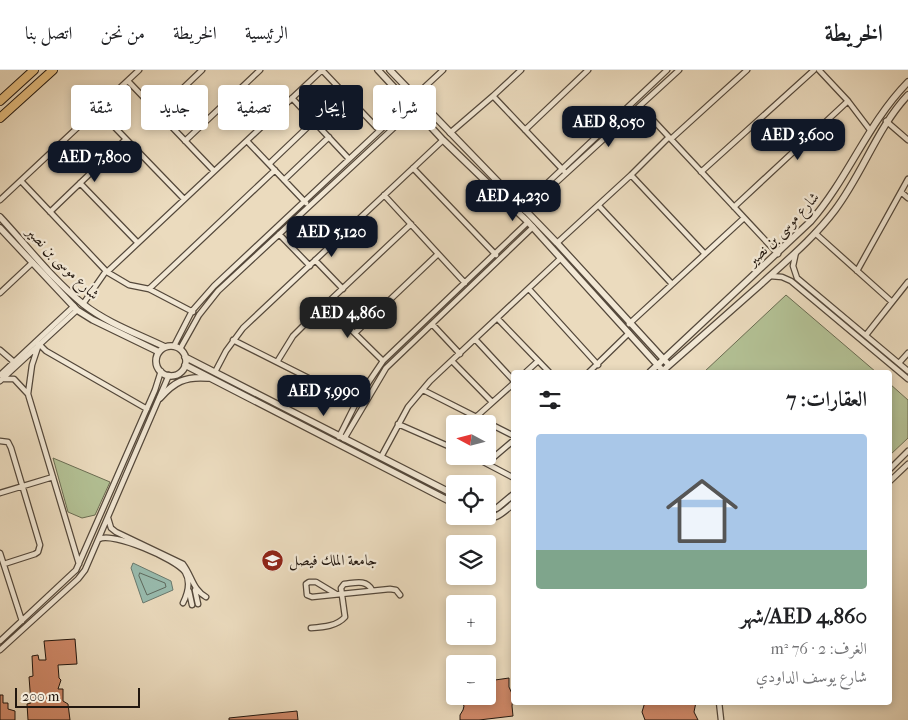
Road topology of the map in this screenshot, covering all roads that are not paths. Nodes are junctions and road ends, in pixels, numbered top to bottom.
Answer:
1 (34, 70) edge
2 (53, 70) edge
3 (139, 70) edge
4 (202, 70) edge
5 (260, 70) edge
6 (322, 70) edge
7 (378, 70) edge
8 (390, 70) edge
9 (443, 70) edge
10 (521, 70) edge
11 (588, 70) edge
12 (667, 70) edge
13 (679, 70) edge
14 (747, 70) edge
15 (814, 70) edge
16 (819, 70) edge
17 (128, 81) junction
18 (908, 82) edge
19 (124, 85) edge
20 (186, 85) edge
21 (392, 85) edge
22 (404, 85) edge
23 (427, 85) edge
24 (141, 94) edge
25 (908, 95) edge
26 (493, 96) junction
27 (292, 98) junction
28 (848, 101) junction
29 (0, 102) edge
30 (299, 105) edge
31 (640, 106) junction
32 (0, 118) edge
33 (436, 119) edge
34 (886, 121) junction
35 (373, 124) edge
36 (75, 130) edge
37 (117, 130) edge
38 (175, 130) edge
39 (305, 130) edge
40 (322, 130) edge
41 (379, 130) edge
42 (390, 130) edge
43 (434, 130) edge
44 (525, 130) junction
45 (870, 130) junction
46 (450, 134) junction
47 (329, 137) junction
48 (670, 138) junction
49 (126, 139) junction
50 (443, 140) junction
51 (908, 140) edge
52 (185, 141) junction
53 (247, 141) junction
54 (349, 159) junction
55 (269, 164) junction
56 (413, 168) junction
57 (562, 169) junction
58 (275, 170) junction
59 (214, 171) junction
60 (701, 172) junction
61 (566, 174) junction
62 (631, 175) junction
63 (908, 179) edge
64 (284, 180) junction
65 (21, 181) junction
66 (80, 183) junction
67 (901, 192) junction
68 (384, 195) junction
69 (908, 198) edge
70 (184, 199) junction
71 (0, 200) edge
72 (304, 201) junction
73 (309, 206) junction
74 (599, 206) junction
75 (734, 206) junction
76 (523, 209) junction
77 (50, 212) junction
78 (0, 217) edge
79 (744, 218) junction
80 (528, 222) junction
81 (411, 224) junction
82 (533, 227) junction
83 (0, 228) edge
84 (815, 233) junction
85 (279, 234) junction
86 (138, 242) junction
87 (557, 243) junction
88 (796, 252) junction
89 (438, 254) junction
90 (705, 254) junction
91 (778, 254) junction
92 (496, 255) junction
93 (561, 258) junction
94 (315, 260) junction
95 (32, 263) junction
96 (310, 266) junction
97 (857, 270) junction
98 (107, 271) junction
99 (770, 276) junction
100 (908, 282) edge
101 (465, 284) junction
102 (672, 284) junction
103 (149, 289) junction
104 (343, 289) junction
105 (529, 289) junction
106 (0, 293) edge
107 (892, 302) junction
108 (83, 304) junction
109 (326, 305) junction
110 (76, 308) junction
111 (192, 312) junction
112 (199, 315) junction
113 (497, 318) junction
114 (432, 324) junction
115 (629, 324) junction
116 (418, 329) junction
117 (355, 333) junction
118 (629, 333) junction
119 (422, 334) junction
120 (866, 335) junction
121 (475, 339) junction
122 (233, 340) junction
123 (38, 344) junction
124 (165, 347) junction
125 (177, 348) junction
126 (0, 350) edge
127 (159, 352) junction
128 (908, 353) edge
129 (460, 354) junction
130 (185, 357) junction
131 (383, 360) junction
132 (452, 360) junction
133 (664, 360) junction
134 (538, 361) junction
135 (14, 362) junction
136 (277, 362) junction
137 (899, 363) junction
138 (185, 365) junction
139 (598, 365) junction
140 (658, 366) junction
141 (669, 366) junction
142 (907, 367) edge
143 (528, 370) edge
144 (547, 370) edge
145 (592, 370) edge
146 (653, 370) edge
147 (661, 370) edge
148 (664, 370) edge
149 (161, 372) junction
150 (215, 372) junction
151 (169, 376) junction
152 (212, 378) junction
153 (1, 379) edge
154 (511, 379) edge
155 (908, 379) edge
156 (511, 385) edge
157 (423, 390) junction
158 (28, 394) junction
159 (160, 398) junction
160 (356, 402) junction
161 (492, 402) junction
162 (147, 409) junction
163 (472, 415) edge
164 (478, 415) edge
165 (398, 424) junction
166 (496, 428) edge
167 (511, 436) edge
168 (342, 438) junction
169 (0, 441) edge
170 (511, 441) edge
171 (446, 445) edge
172 (908, 451) edge
173 (496, 455) edge
174 (381, 457) junction
175 (908, 464) edge
176 (491, 465) edge
177 (892, 467) edge
178 (511, 476) edge
179 (53, 477) junction
180 (892, 479) edge
181 (22, 486) junction
182 (446, 490) edge
183 (0, 493) edge
184 (511, 496) edge
185 (446, 499) edge
186 (511, 505) edge
187 (496, 508) edge
188 (108, 516) junction
189 (496, 516) edge
190 (99, 539) junction
191 (0, 553) edge
192 (4, 564) junction
193 (80, 564) junction
194 (194, 585) junction
195 (188, 587) junction
196 (372, 590) junction
197 (342, 593) junction
198 (336, 594) junction
199 (400, 595) dead end
200 (206, 597) dead end
201 (183, 603) dead end
202 (198, 604) dead end
203 (192, 605) dead end
204 (22, 621) junction
205 (311, 628) dead end
206 (0, 641) edge
207 (0, 650) edge
208 (719, 705) edge
209 (721, 720) edge

1 - 29 highway
2 - 32 highway
3 - 17 street
4 - 20 street
5 - 52 street
6 - 27 street
6 - 35 street
7 - 21 street
8 - 22 street
9 - 23 street
10 - 26 street
11 - 44 street
12 - 57 street
13 - 31 street
14 - 48 street
15 - 60 street
16 - 28 street
17 - 19 street
17 - 24 street
18 - 45 street, شارع موسى بن نصير
25 - 34 street, شارع موسى بن نصير
26 - 44 street
26 - 46 street
27 - 30 street
27 - 53 street
28 - 45 street
28 - 75 street
31 - 48 street
31 - 61 street
33 - 46 street
34 - 51 street
34 - 84 street, شارع موسى بن نصير
36 - 65 street
37 - 49 street
38 - 52 street
39 - 55 street
40 - 47 street
41 - 54 street
42 - 73 street
43 - 50 street
44 - 57 street
45 - 91 street, شارع موسى بن نصير
46 - 76 street
47 - 54 street
47 - 64 street
48 - 60 street
48 - 62 street
49 - 66 street
49 - 70 street
50 - 56 street
50 - 80 street
52 - 59 street
53 - 55 street
53 - 59 street
54 - 72 street
55 - 58 street
56 - 68 street
56 - 92 street
57 - 61 street
57 - 76 street
58 - 64 street
58 - 103 street
59 - 70 street
60 - 75 street
61 - 76 street
62 - 74 street
62 - 90 street
63 - 67 street
64 - 72 street
65 - 71 street
65 - 77 street
66 - 77 street
66 - 86 street
67 - 69 street
67 - 97 street
68 - 81 street
68 - 94 street
70 - 86 street
72 - 73 street
72 - 111 street
73 - 85 street
74 - 87 street
74 - 102 street
75 - 79 street
76 - 87 street
77 - 98 street
78 - 108 street, شارع موسى بن نصير
79 - 90 street
79 - 91 street
80 - 82 street
80 - 92 street
81 - 89 street
81 - 104 street
82 - 93 street
82 - 114 street
83 - 95 street, شارع موسى بن نصير
84 - 88 street, شارع موسى بن نصير
84 - 97 street
85 - 96 street
85 - 112 street
86 - 98 street
87 - 115 street
88 - 99 street, شارع موسى بن نصير
88 - 120 street
89 - 101 street
89 - 117 street
90 - 102 street
91 - 133 street, شارع موسى بن نصير
92 - 101 street
93 - 105 street
93 - 118 street
94 - 96 street
94 - 104 street
95 - 106 street
95 - 110 street, شارع موسى بن نصير
96 - 122 street
97 - 107 street
98 - 103 street
98 - 108 street
99 - 141 street, شارع موسى بن نصير
99 - 155 street
100 - 107 street
101 - 116 street
102 - 115 street
103 - 111 street
104 - 109 street
105 - 113 street
105 - 139 street
107 - 120 street
108 - 124 street, شارع موسى بن نصير
109 - 117 street
109 - 136 street
110 - 123 street
110 - 127 street, شارع موسى بن نصير
111 - 112 street
111 - 125 street
112 - 125 street
113 - 121 street
113 - 134 street
114 - 119 street
114 - 129 street
115 - 133 street
116 - 119 street
116 - 131 street
117 - 131 street
118 - 139 street
118 - 140 street
119 - 168 street
120 - 137 street
121 - 129 street
121 - 154 street
122 - 136 street
122 - 150 street
123 - 135 street
123 - 153 street
123 - 158 street
123 - 162 street
124 - 125 street
124 - 127 street
125 - 130 street
126 - 135 street
127 - 149 street
128 - 137 street
129 - 132 street
130 - 138 street
130 - 150 street
131 - 160 street
132 - 157 street
132 - 161 street
133 - 140 street, شارع موسى بن نصير
133 - 141 street
134 - 143 street
134 - 144 street
135 - 153 street
136 - 160 street
137 - 142 street
138 - 151 street
138 - 152 street
139 - 145 street
140 - 146 street, شارع موسى بن نصير
140 - 147 street
141 - 148 street, شارع موسى بن نصير
149 - 151 street
149 - 162 street
150 - 168 street
151 - 159 street
152 - 159 street
152 - 185 street
153 - 158 street
156 - 161 street
157 - 163 street
157 - 165 street
158 - 179 street
159 - 188 street
160 - 168 street
161 - 164 street
162 - 193 street
165 - 171 street
165 - 174 street
166 - 167 street
168 - 174 street
169 - 181 street
170 - 173 street
172 - 177 street
174 - 182 street
175 - 180 street
176 - 178 street
179 - 181 street
179 - 193 street
181 - 183 street
181 - 192 street
184 - 187 street
186 - 189 street
188 - 190 street
188 - 194 street
190 - 195 street
190 - 207 street
191 - 192 street
192 - 204 street
193 - 204 street
194 - 200 street
194 - 202 street
195 - 201 street
195 - 203 street
196 - 197 street
196 - 197 street
196 - 199 street
197 - 198 street
197 - 205 street
198 - 198 street
204 - 206 street
208 - 209 street

